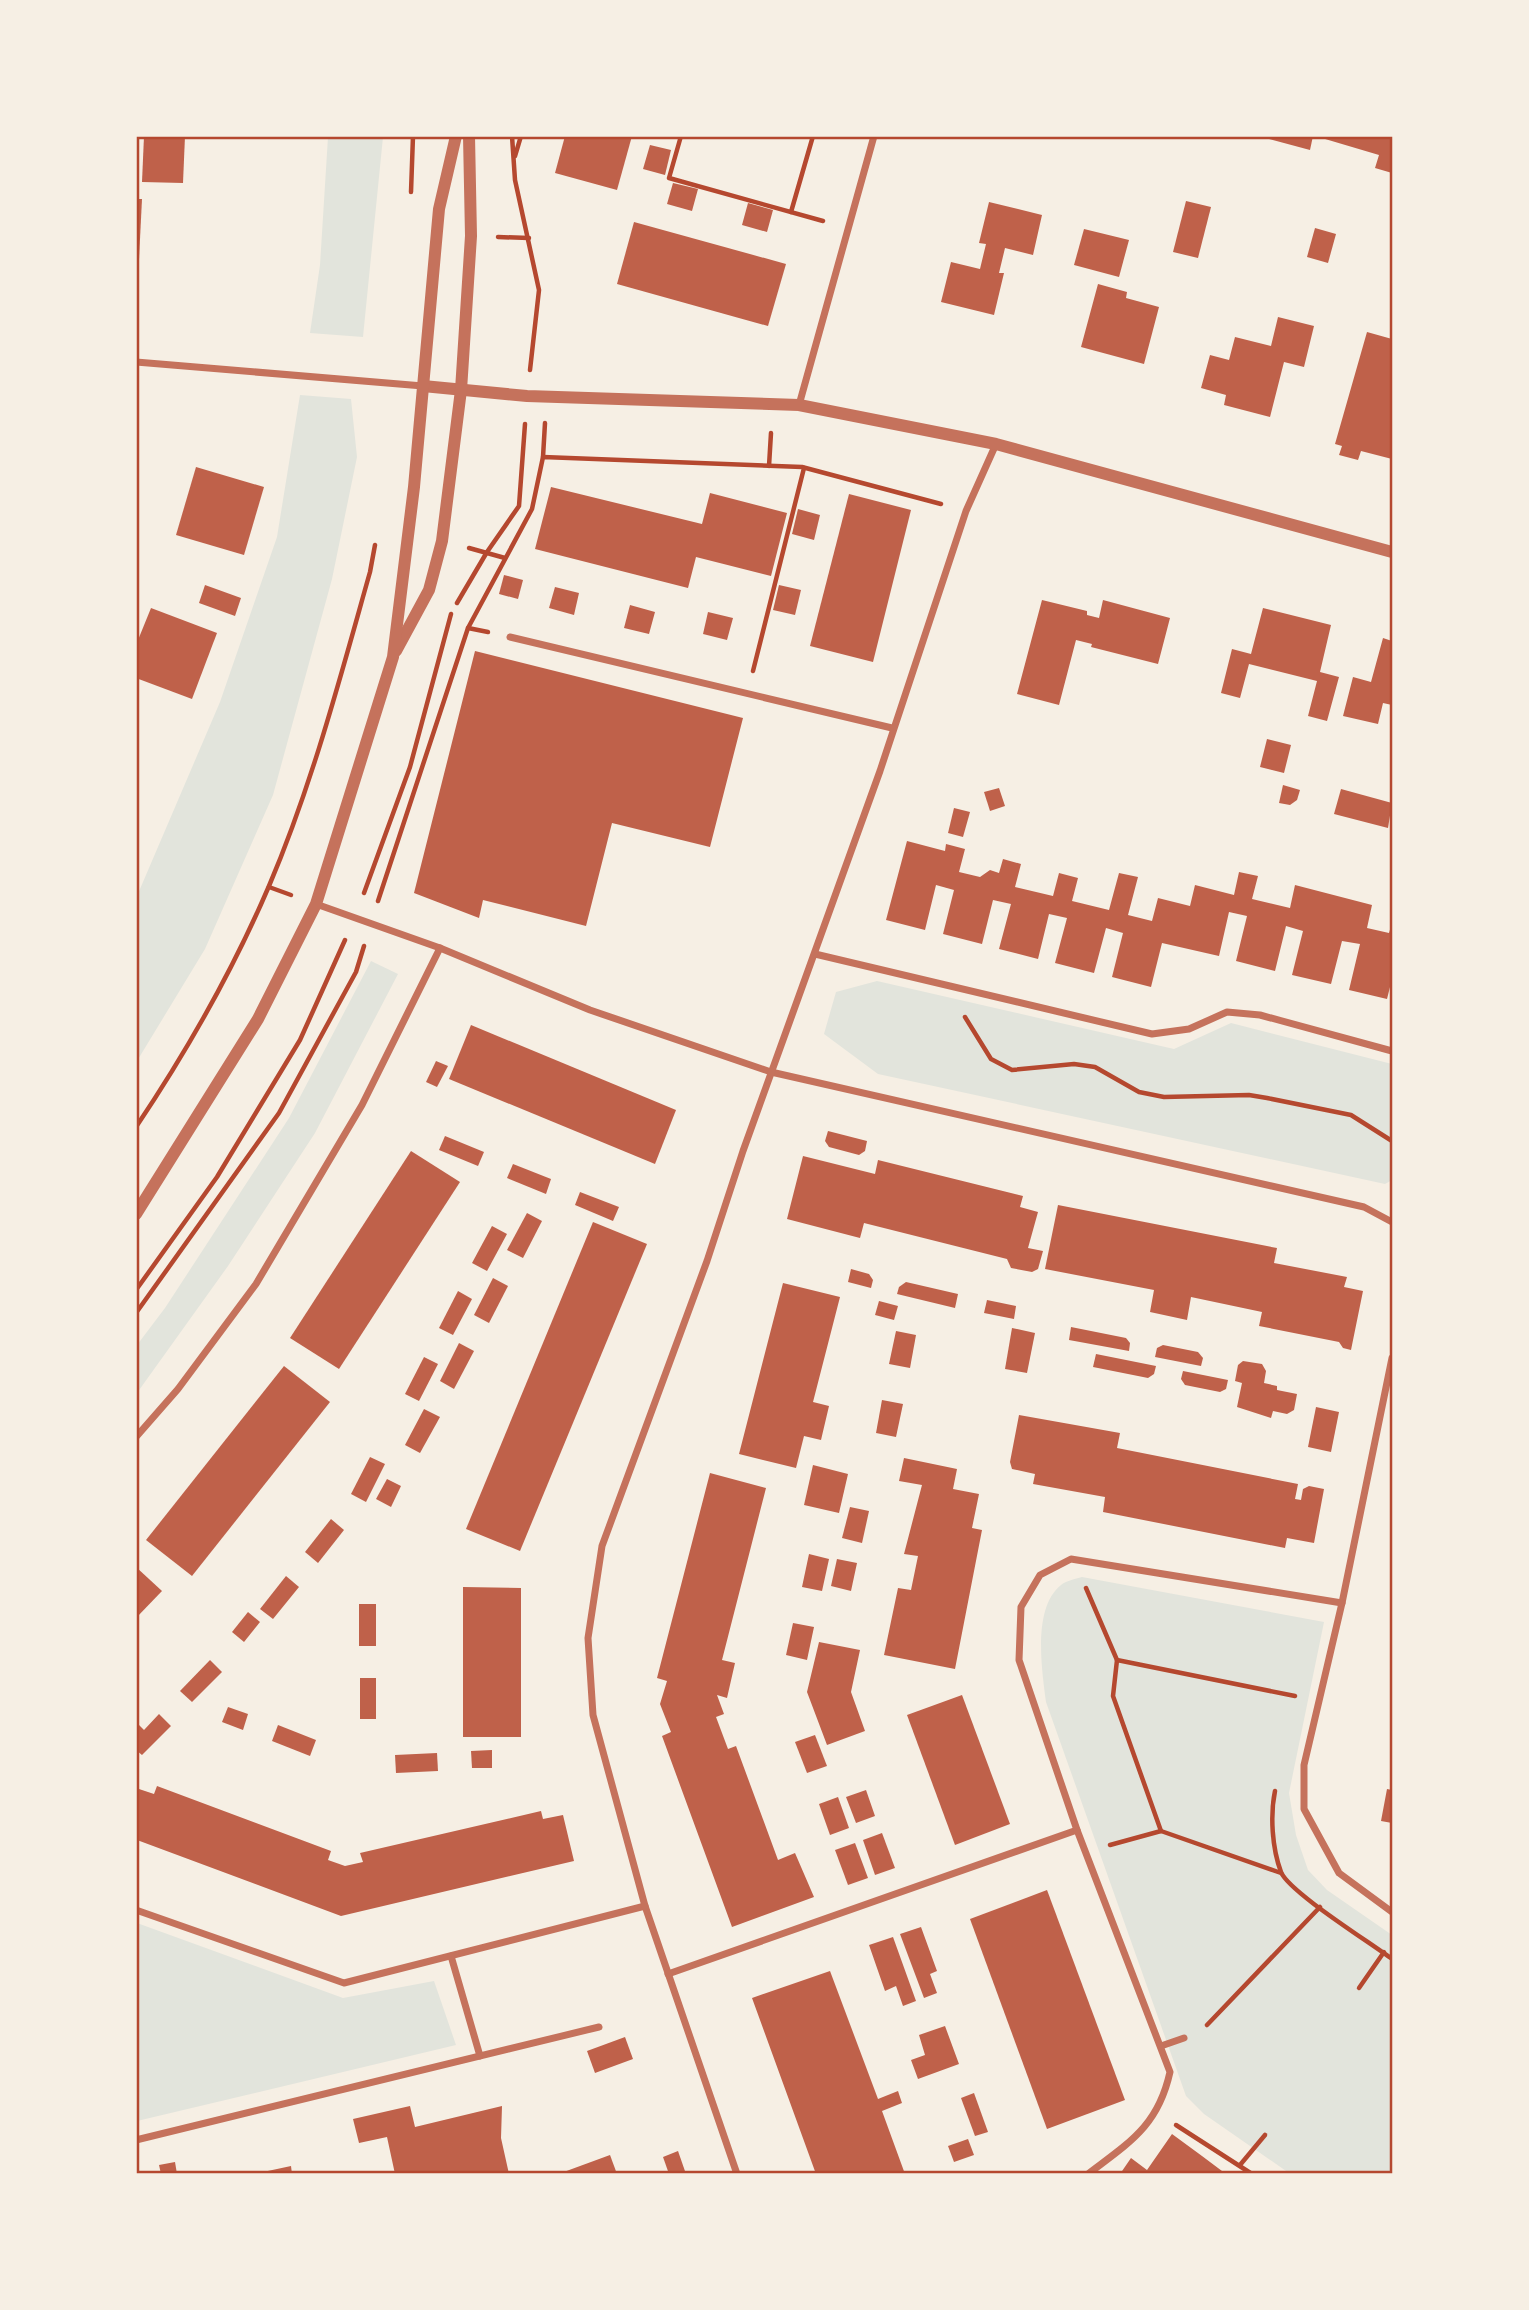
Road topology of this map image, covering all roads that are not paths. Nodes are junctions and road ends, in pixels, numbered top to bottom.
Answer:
1 (456, 136) edge
2 (469, 136) edge
3 (874, 136) edge
4 (136, 362) edge
5 (423, 386) junction
6 (461, 390) junction
7 (799, 405) junction
8 (996, 444) junction
9 (1392, 552) edge
10 (510, 637) dead end
11 (393, 657) junction
12 (892, 729) junction
13 (316, 904) junction
14 (439, 948) junction
15 (815, 954) junction
16 (1392, 1051) edge
17 (771, 1072) junction
18 (136, 1214) edge
19 (1392, 1222) edge
20 (1392, 1358) edge
21 (136, 1437) edge
22 (1342, 1603) junction
23 (1077, 1830) junction
24 (645, 1906) junction
25 (136, 1910) edge
26 (1392, 1912) edge
27 (451, 1956) junction
28 (668, 1974) junction
29 (599, 2027) dead end
30 (1184, 2038) road end
31 (1161, 2046) junction
32 (480, 2056) junction
33 (136, 2140) edge
34 (737, 2174) edge
35 (1088, 2174) edge

1 - 5 street
2 - 6 street
3 - 7 street
4 - 5 street
5 - 6 street
5 - 11 street
6 - 7 street
6 - 11 street
7 - 8 street
8 - 9 street
8 - 12 street
10 - 12 street
11 - 13 street
12 - 15 street
13 - 14 street
13 - 18 street
14 - 17 street
14 - 21 street
15 - 16 street
15 - 17 street
17 - 19 street
17 - 24 street
20 - 22 street
22 - 23 street
22 - 26 street
23 - 28 street
23 - 31 street
24 - 27 street
24 - 28 street
25 - 27 street
27 - 32 street
28 - 34 street
29 - 32 street
30 - 31 street
31 - 35 street
32 - 33 street

